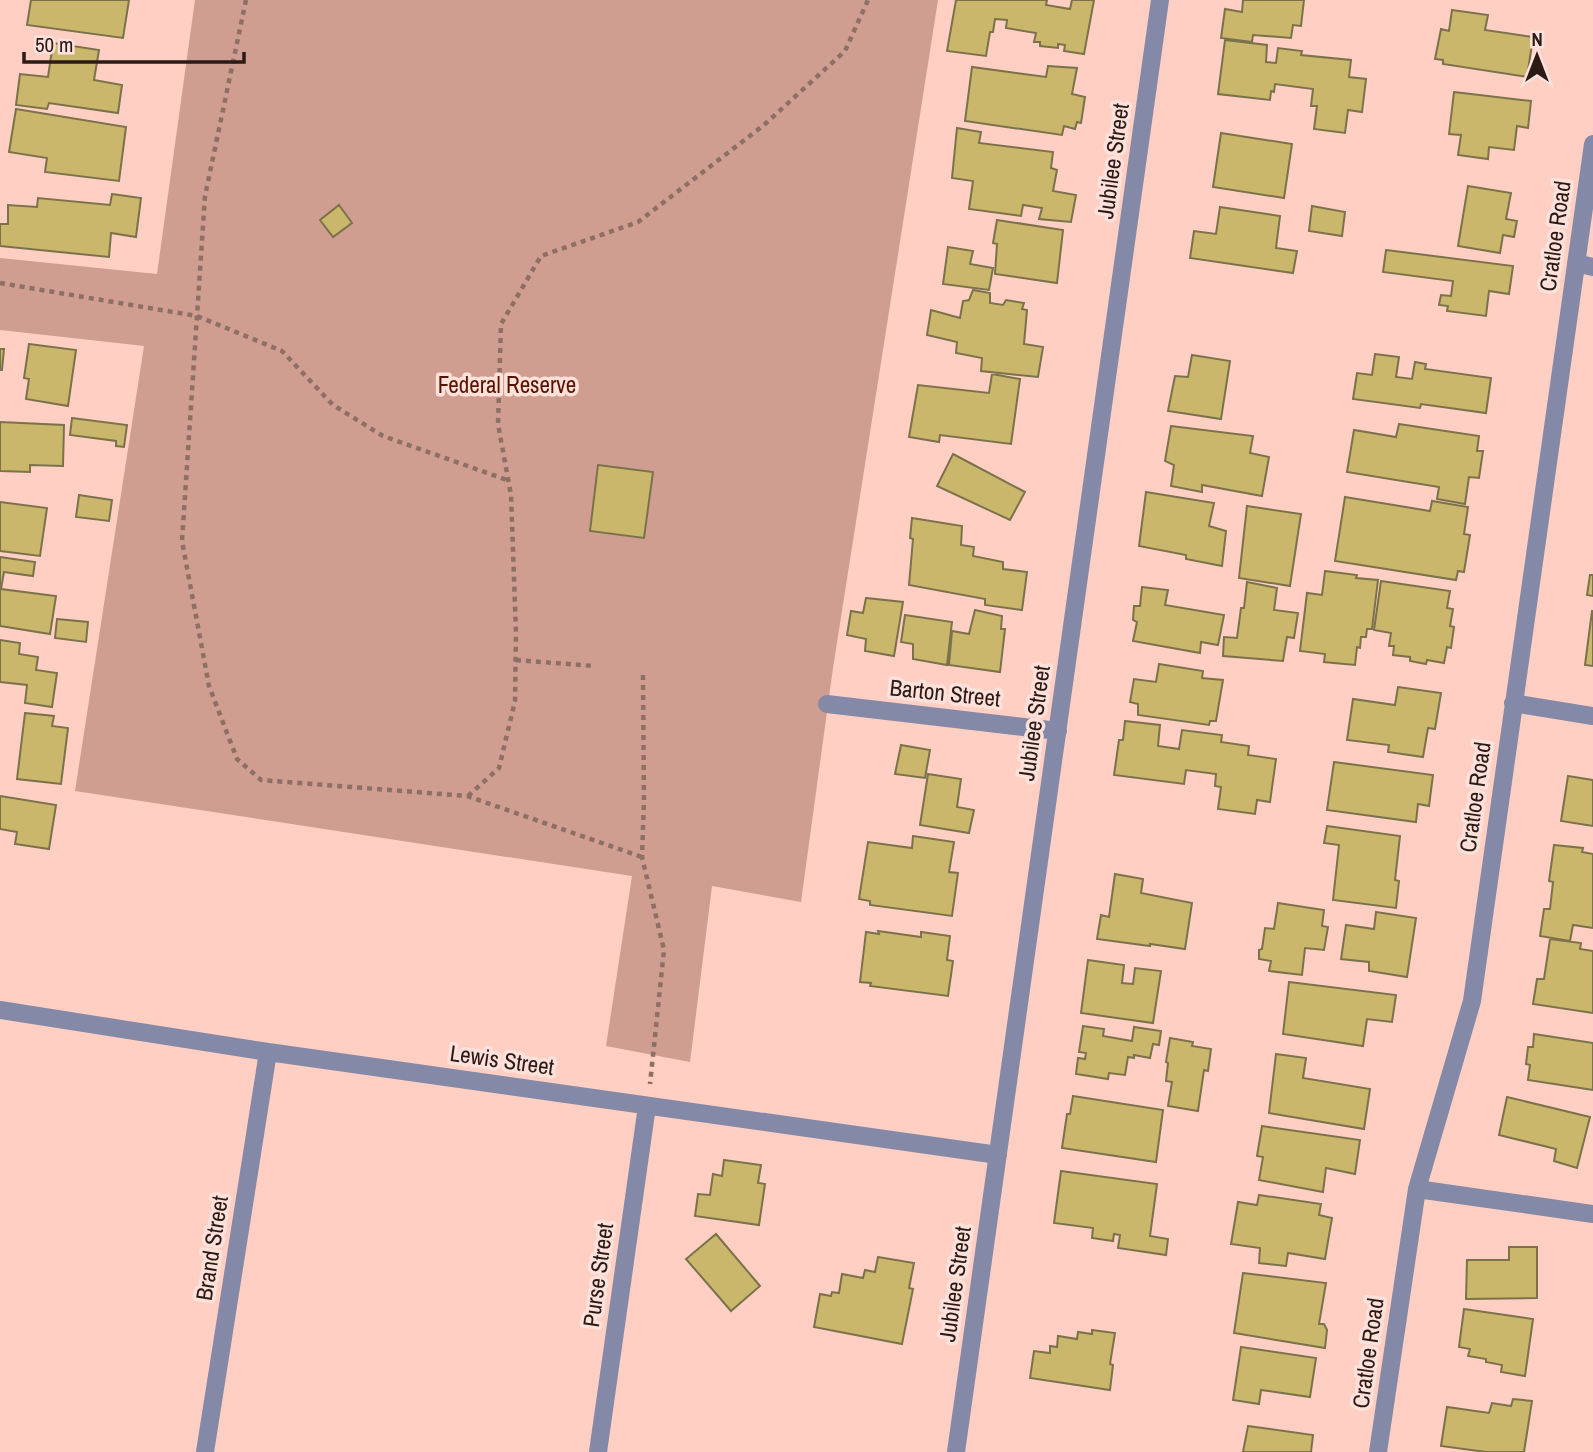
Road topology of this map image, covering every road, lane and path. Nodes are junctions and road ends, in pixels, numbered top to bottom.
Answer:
1 (246, 0) edge
2 (868, 0) edge
3 (1160, 0) edge
4 (1593, 144) edge
5 (1584, 265) edge
6 (0, 283) edge
7 (197, 316) junction
8 (508, 480) junction
9 (516, 660) junction
10 (594, 666) dead end
11 (643, 675) dead end
12 (827, 704) dead end
13 (1513, 704) junction
14 (1593, 716) edge
15 (1058, 731) junction
16 (467, 796) junction
17 (642, 857) junction
18 (0, 1010) edge
19 (268, 1052) junction
20 (647, 1106) junction
21 (998, 1154) junction
22 (1416, 1189) junction
23 (1593, 1214) edge
24 (205, 1452) edge
25 (598, 1452) edge
26 (956, 1452) edge
27 (1378, 1452) edge

1 - 7 path
2 - 8 path
3 - 15 street, Jubilee Street
4 - 5 street, Cratloe Road
5 - 13 street, Cratloe Road
6 - 7 path
7 - 8 path
7 - 16 path
8 - 9 path
9 - 10 path
9 - 16 path
11 - 17 path
12 - 15 street, Barton Street
13 - 14 street
13 - 22 street, Cratloe Road
15 - 21 street, Jubilee Street
16 - 17 path
17 - 20 path
18 - 19 street, Lewis Street
19 - 20 street, Lewis Street
19 - 24 street, Brand Street
20 - 21 street, Lewis Street
20 - 25 street, Purse Street
21 - 26 street, Jubilee Street
22 - 23 street
22 - 27 street, Cratloe Road

